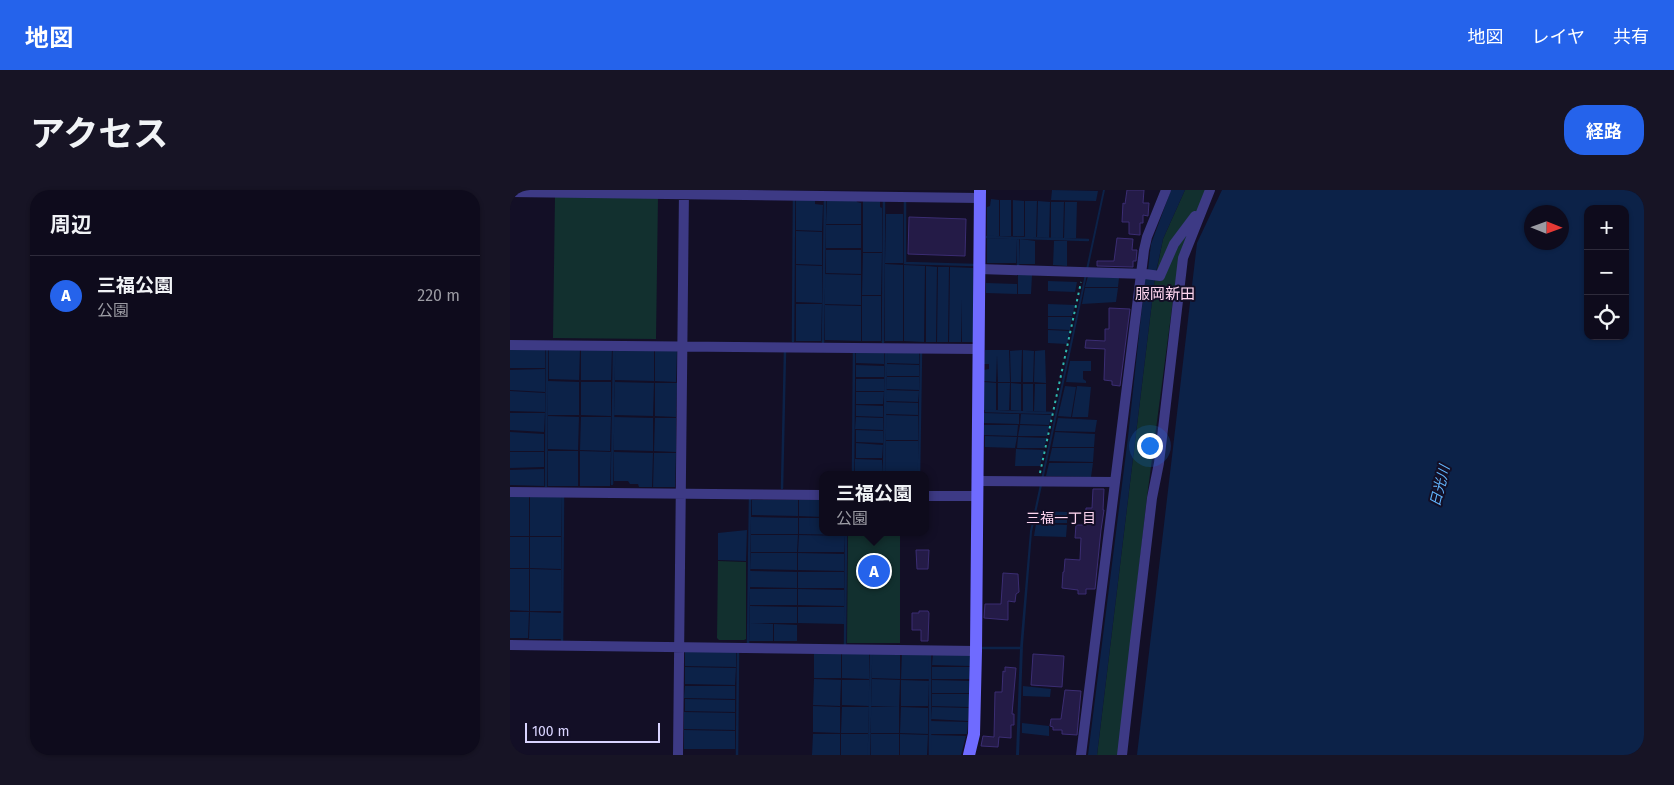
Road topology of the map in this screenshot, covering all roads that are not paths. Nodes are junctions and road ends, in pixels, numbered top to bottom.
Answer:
1 (1166, 190) edge
2 (1210, 190) edge
3 (510, 192) edge
4 (684, 192) edge
5 (980, 194) edge
6 (1201, 210) junction
7 (979, 269) junction
8 (1143, 274) junction
9 (510, 345) edge
10 (682, 346) junction
11 (978, 349) junction
12 (978, 480) junction
13 (1115, 482) junction
14 (510, 492) edge
15 (681, 493) junction
16 (819, 495) edge
17 (929, 496) edge
18 (978, 496) junction
19 (510, 645) edge
20 (680, 646) junction
21 (976, 651) junction
22 (678, 755) edge
23 (969, 755) edge
24 (1081, 755) edge
25 (1122, 755) edge

1 - 8 street
2 - 6 street
3 - 4 street
4 - 5 street
4 - 10 street
5 - 7 street
6 - 8 street
6 - 25 street
7 - 8 street
7 - 11 street
8 - 13 street
9 - 10 street
10 - 11 street
10 - 15 street
11 - 12 street
12 - 13 street
12 - 18 street
13 - 24 street
14 - 15 street
15 - 16 street
15 - 20 street
17 - 18 street
18 - 21 street
19 - 20 street
20 - 21 street
20 - 22 street
21 - 23 street

